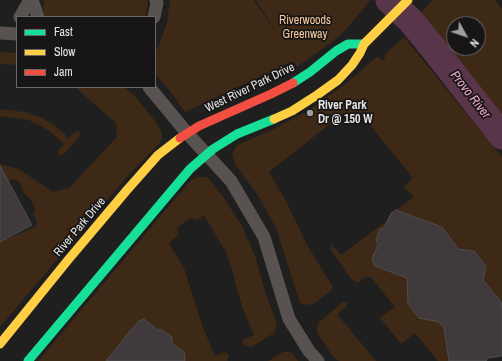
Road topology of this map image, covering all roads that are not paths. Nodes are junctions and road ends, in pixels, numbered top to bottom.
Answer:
1 (31, 0) edge
2 (156, 0) edge
3 (408, 0) edge
4 (21, 16) edge
5 (38, 16) edge
6 (154, 16) edge
7 (16, 23) edge
8 (8, 34) edge
9 (364, 44) junction
10 (150, 88) edge
11 (187, 133) junction
12 (203, 149) junction
13 (0, 344) edge
14 (28, 361) edge
15 (318, 361) edge

1 - 4 street
1 - 5 street
2 - 6 street
3 - 9 street
7 - 8 street
9 - 11 street, West River Park Drive
9 - 12 street
10 - 11 street
11 - 12 street
11 - 13 street, River Park Drive
12 - 14 street
12 - 15 street

